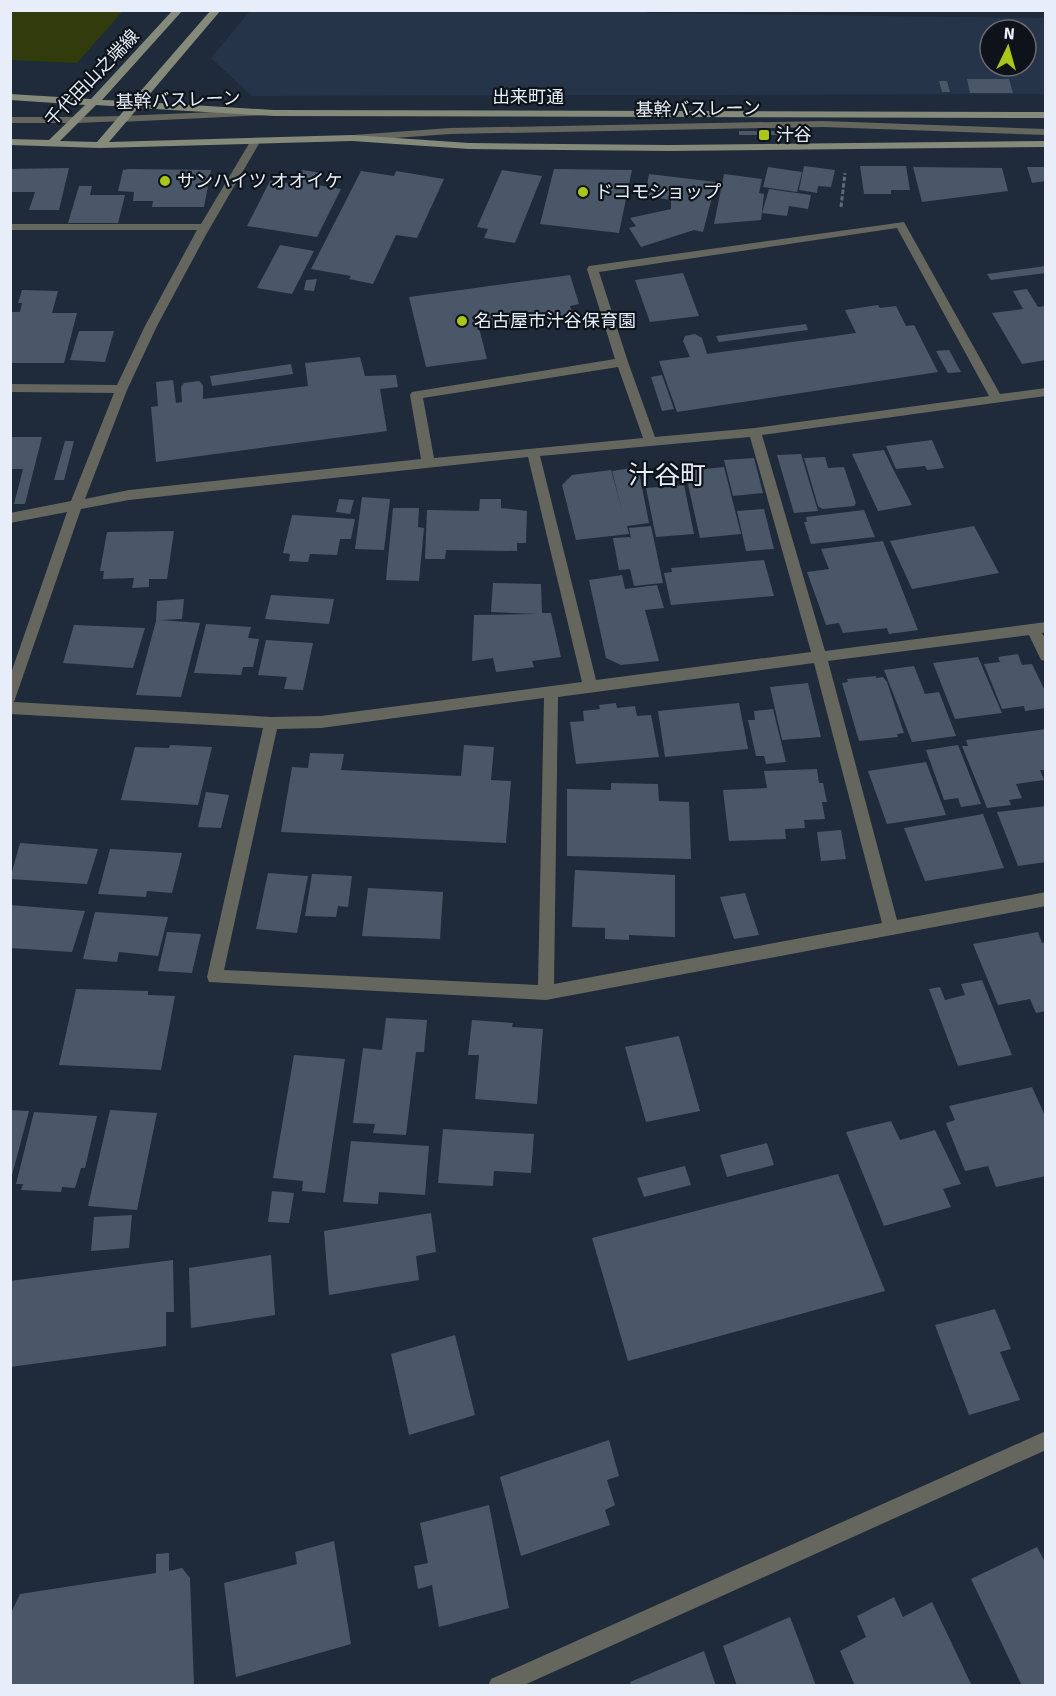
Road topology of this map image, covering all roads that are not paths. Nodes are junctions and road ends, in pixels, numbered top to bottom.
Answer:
1 (179, 10) edge
2 (217, 10) edge
3 (10, 97) edge
4 (94, 101) junction
5 (134, 103) junction
6 (274, 113) junction
7 (1046, 115) edge
8 (120, 119) junction
9 (10, 120) edge
10 (77, 120) junction
11 (1046, 132) edge
12 (352, 138) junction
13 (10, 142) edge
14 (53, 142) junction
15 (255, 142) junction
16 (1046, 144) edge
17 (100, 145) junction
18 (10, 227) edge
19 (205, 227) junction
20 (621, 362) junction
21 (10, 388) edge
22 (121, 389) junction
23 (1046, 392) edge
24 (997, 400) junction
25 (755, 432) junction
26 (651, 441) junction
27 (532, 452) junction
28 (428, 462) junction
29 (75, 507) junction
30 (10, 518) edge
31 (1039, 627) edge
32 (819, 655) junction
33 (1046, 656) edge
34 (590, 686) junction
35 (551, 693) junction
36 (10, 698) edge
37 (10, 708) edge
38 (271, 723) junction
39 (1046, 899) edge
40 (891, 928) junction
41 (546, 993) junction
42 (1046, 1440) edge
43 (498, 1686) edge

1 - 4 main road, 千代田山之端線
2 - 5 main road
3 - 4 main road, 出来町通
4 - 5 main road, 出来町通
4 - 10 main road, 千代田山之端線
5 - 6 main road, 出来町通
5 - 8 main road
6 - 7 main road, 出来町通
6 - 8 street, 基幹バスレーン
8 - 10 street, 基幹バスレーン
8 - 17 main road
9 - 10 street, 基幹バスレーン
10 - 14 main road, 千代田山之端線
11 - 12 street, 基幹バスレーン
12 - 15 main road
12 - 16 main road
13 - 14 main road
14 - 17 main road
15 - 17 main road
15 - 19 street
18 - 19 street
19 - 22 street
20 - 24 street
20 - 26 street
20 - 28 street
21 - 22 street
22 - 29 street
23 - 24 street
24 - 25 street
25 - 26 street
25 - 32 street
26 - 27 street
27 - 28 street
27 - 34 street
28 - 29 street
29 - 30 street
29 - 36 street
31 - 32 street
31 - 33 street
32 - 34 street
32 - 40 street
34 - 35 street
35 - 38 street
35 - 41 street
37 - 38 street
38 - 41 street
39 - 40 street
40 - 41 street
42 - 43 street

